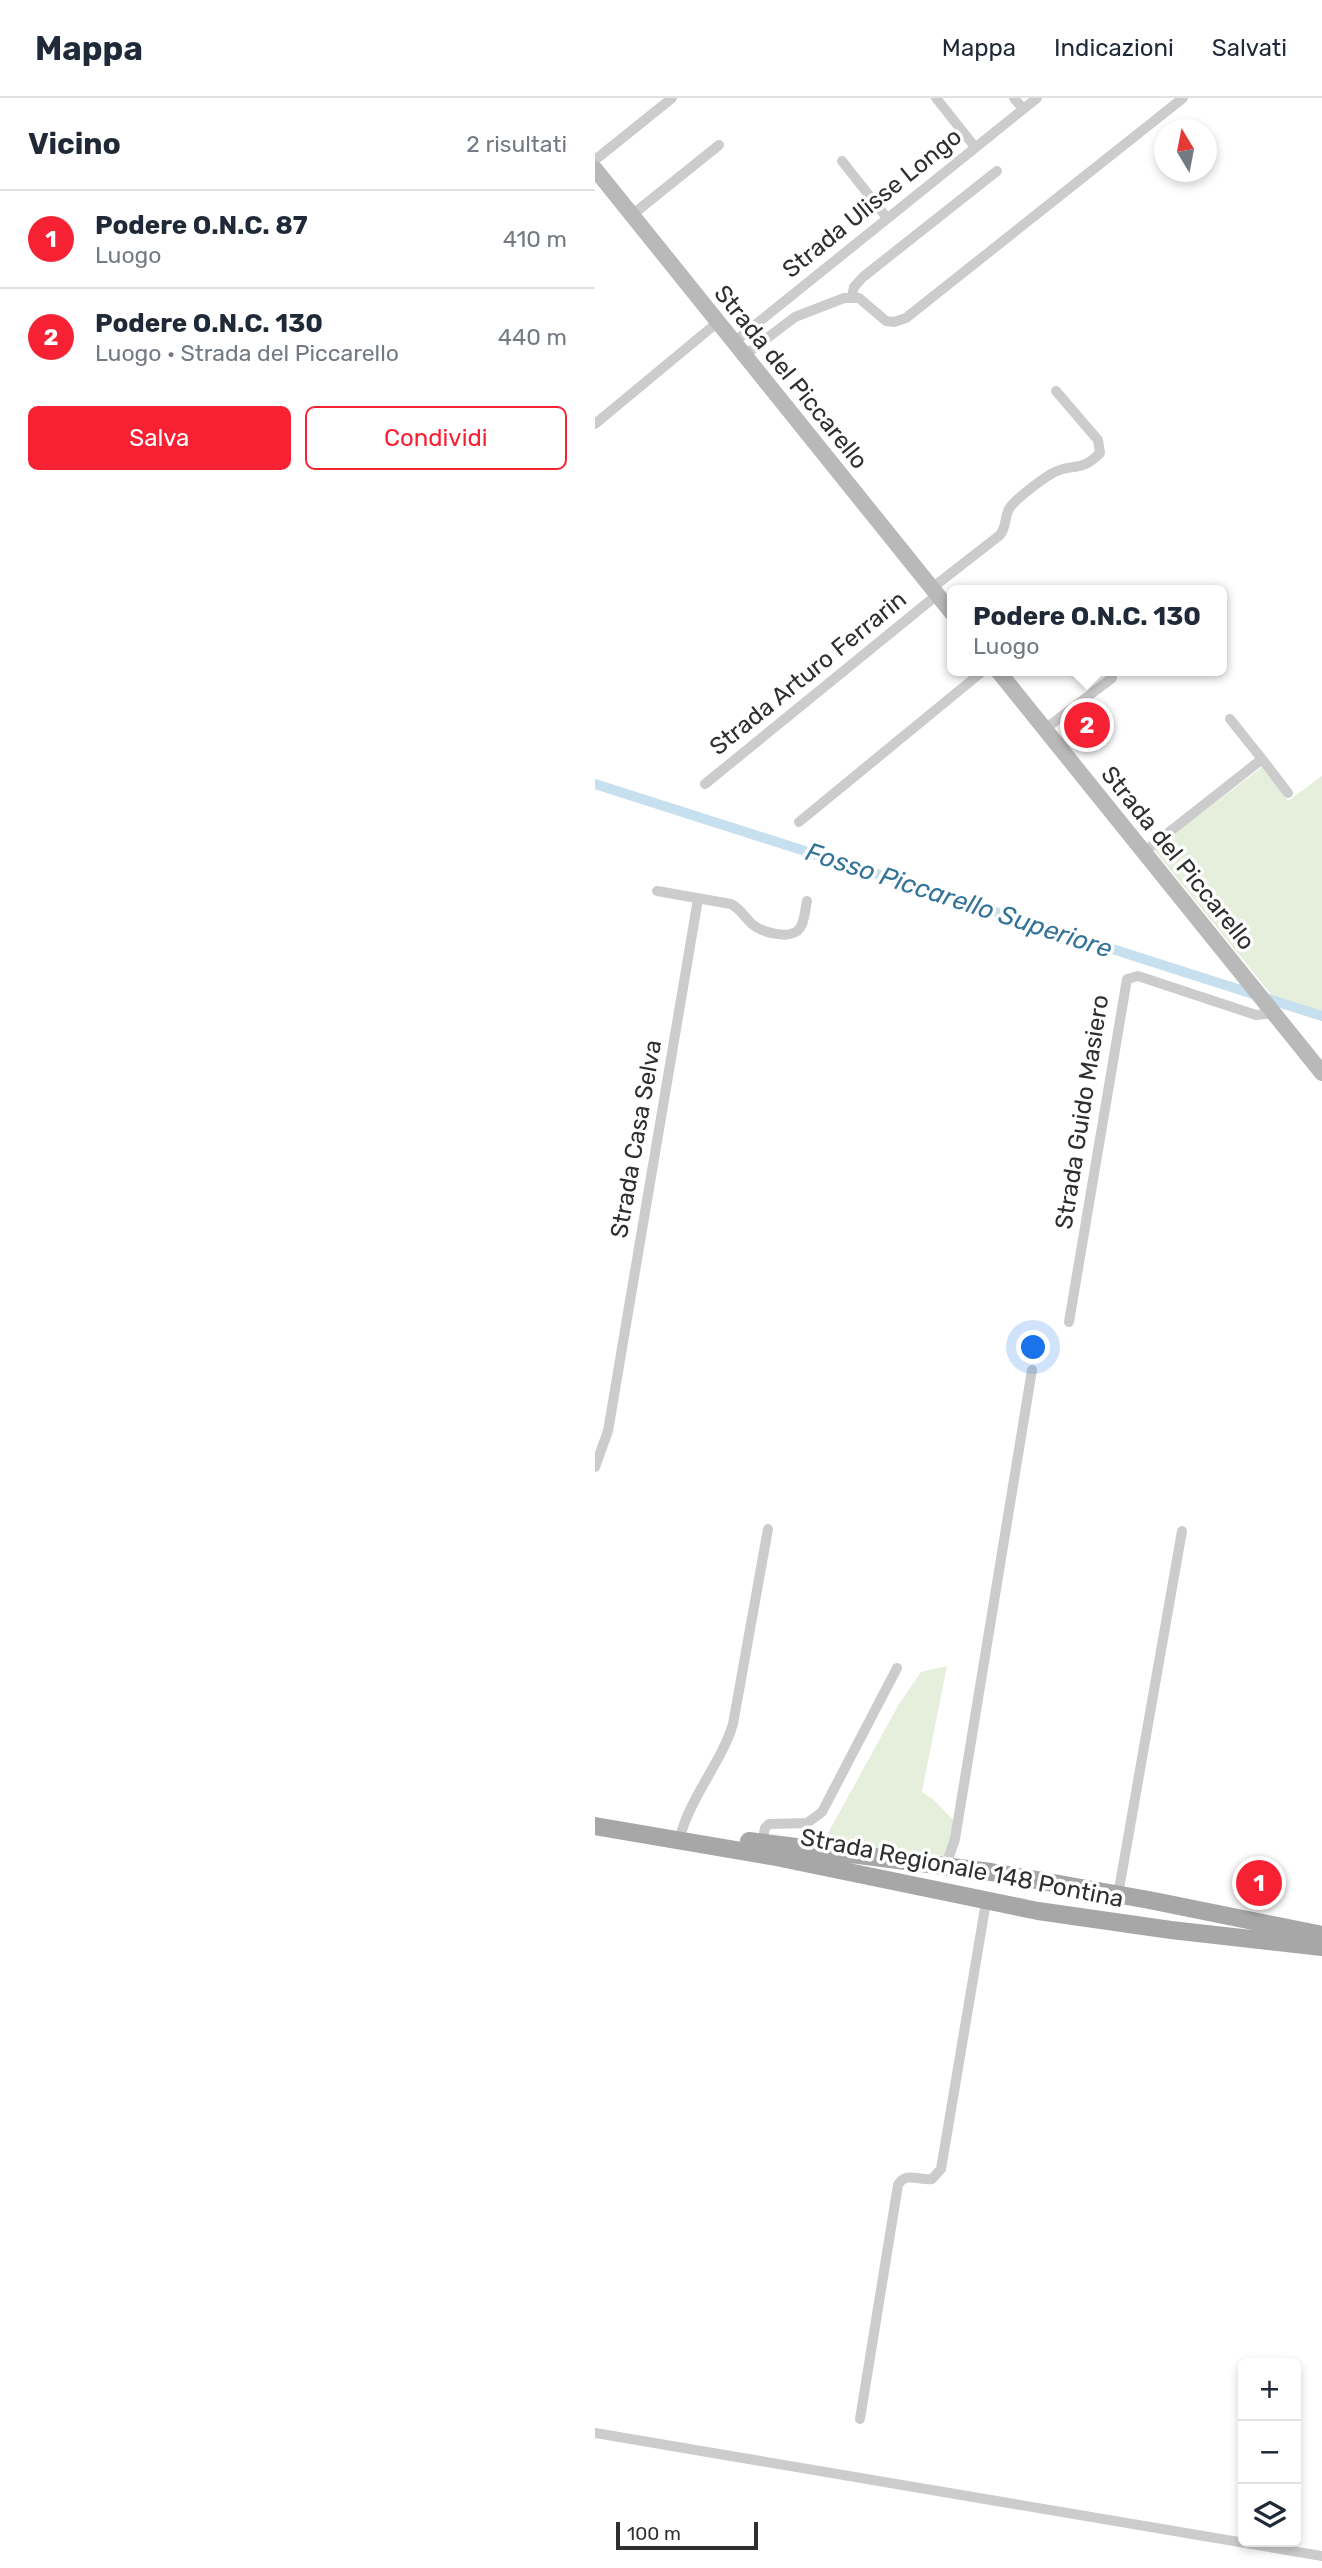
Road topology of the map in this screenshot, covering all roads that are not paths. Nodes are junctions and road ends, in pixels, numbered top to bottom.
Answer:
1 (672, 98) edge
2 (936, 98) edge
3 (1014, 98) edge
4 (1037, 98) edge
5 (1183, 98) edge
6 (1023, 109) junction
7 (719, 145) dead end
8 (975, 147) junction
9 (595, 160) edge
10 (842, 162) dead end
11 (595, 169) edge
12 (997, 171) dead end
13 (632, 215) junction
14 (887, 218) junction
15 (852, 296) junction
16 (718, 321) junction
17 (734, 342) junction
18 (745, 355) junction
19 (1056, 391) dead end
20 (595, 424) edge
21 (934, 591) junction
22 (947, 607) edge
23 (977, 676) edge
24 (1002, 676) edge
25 (1112, 678) dead end
26 (1230, 719) dead end
27 (1045, 729) junction
28 (1262, 759) junction
29 (705, 784) dead end
30 (1288, 793) dead end
31 (799, 822) dead end
32 (1144, 852) junction
33 (657, 891) dead end
34 (698, 899) junction
35 (807, 901) dead end
36 (1273, 1013) junction
37 (1322, 1073) edge
38 (1069, 1322) dead end
39 (1032, 1370) dead end
40 (595, 1467) edge
41 (768, 1529) dead end
42 (1182, 1531) dead end
43 (897, 1668) dead end
44 (595, 1815) edge
45 (595, 1826) edge
46 (682, 1830) junction
47 (762, 1843) junction
48 (946, 1866) junction
49 (1118, 1895) junction
50 (986, 1902) junction
51 (1322, 1935) edge
52 (1322, 1947) edge
53 (860, 2420) dead end
54 (595, 2433) edge
55 (1322, 2556) edge

1 - 9 street
2 - 8 street
3 - 6 street
4 - 6 street, Strada Ulisse Longo
5 - 15 street
6 - 8 street, Strada Ulisse Longo
7 - 13 street
8 - 14 street, Strada Ulisse Longo
10 - 14 street
11 - 13 street, Strada del Piccarello
12 - 15 street
13 - 16 street, Strada del Piccarello
14 - 17 street, Strada Ulisse Longo
15 - 18 street
16 - 17 street, Strada del Piccarello
16 - 20 street
17 - 18 street, Strada del Piccarello
18 - 21 street, Strada del Piccarello
19 - 21 street, Strada Arturo Ferrarin
21 - 22 street, Strada del Piccarello
21 - 29 street, Strada Arturo Ferrarin
23 - 31 street
24 - 27 street, Strada del Piccarello
25 - 27 street
26 - 28 street
27 - 32 street, Strada del Piccarello
28 - 30 street
28 - 32 street
32 - 36 street, Strada del Piccarello
33 - 34 street
34 - 35 street
34 - 40 street, Strada Casa Selva
36 - 37 street, Strada del Piccarello
36 - 38 street, Strada Guido Masiero
39 - 48 street
41 - 46 street
42 - 49 street
43 - 47 street
44 - 46 main road, Strada Regionale 148 Pontina
45 - 50 main road, Strada Regionale 148 Pontina
46 - 47 main road, Strada Regionale 148 Pontina
47 - 48 main road, Strada Regionale 148 Pontina
48 - 49 main road, Strada Regionale 148 Pontina
49 - 51 main road, Strada Regionale 148 Pontina
50 - 52 main road, Strada Regionale 148 Pontina
50 - 53 street
54 - 55 street

